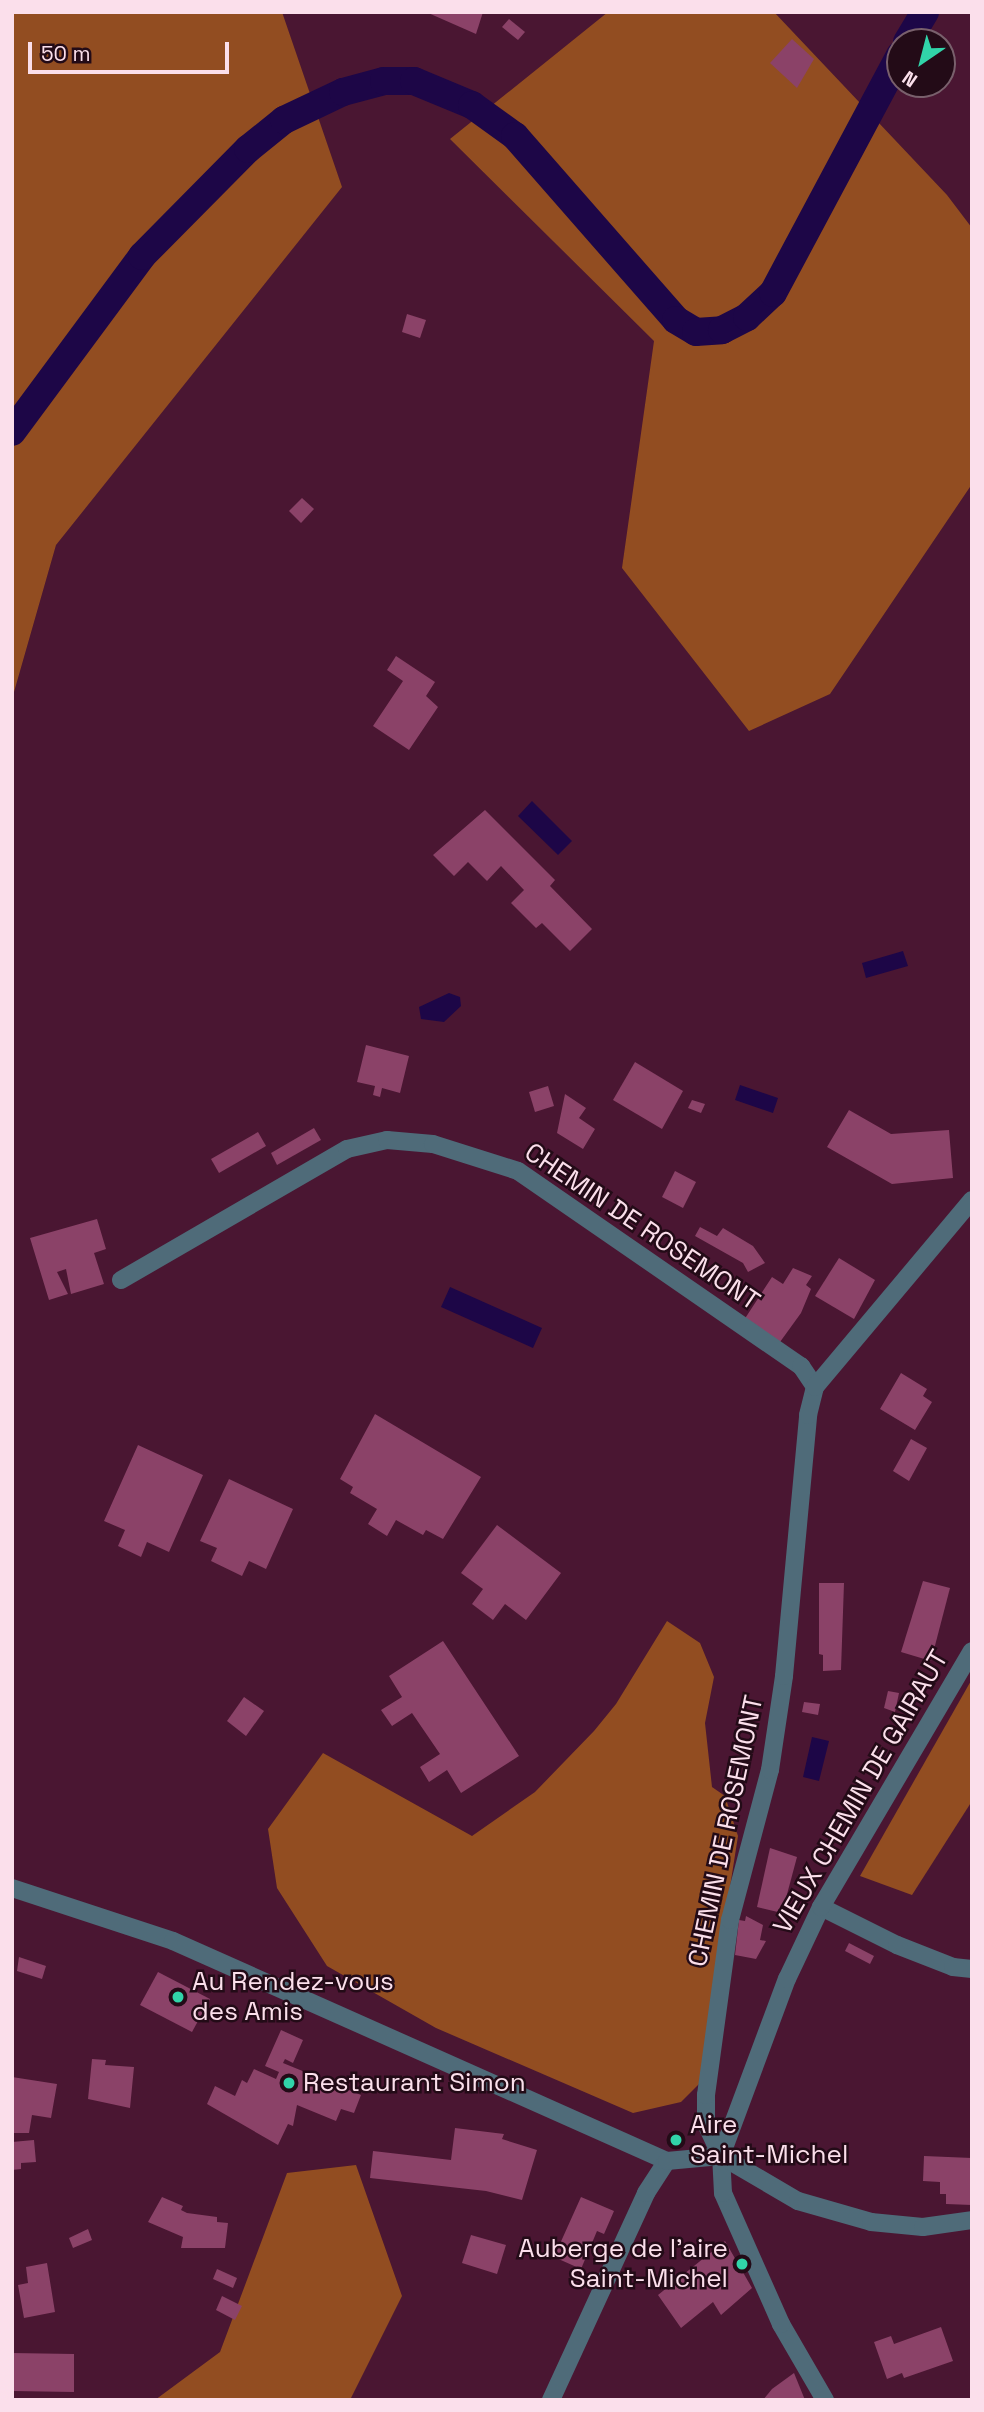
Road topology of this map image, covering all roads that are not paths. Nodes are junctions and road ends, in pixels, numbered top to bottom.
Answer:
1 (972, 1200) edge
2 (121, 1280) dead end
3 (815, 1387) junction
4 (972, 1651) edge
5 (12, 1888) edge
6 (821, 1906) junction
7 (972, 1969) edge
8 (721, 2156) junction
9 (667, 2161) junction
10 (972, 2220) edge
11 (551, 2400) edge
12 (825, 2400) edge

1 - 3 street, CHEMIN DE ROSEMONT
2 - 3 street, CHEMIN DE ROSEMONT
3 - 8 street, CHEMIN DE ROSEMONT
4 - 6 street, VIEUX CHEMIN DE GAIRAUT
5 - 9 street
6 - 7 street
6 - 8 street, VIEUX CHEMIN DE GAIRAUT
8 - 9 street
8 - 10 street
8 - 12 street
9 - 11 street

